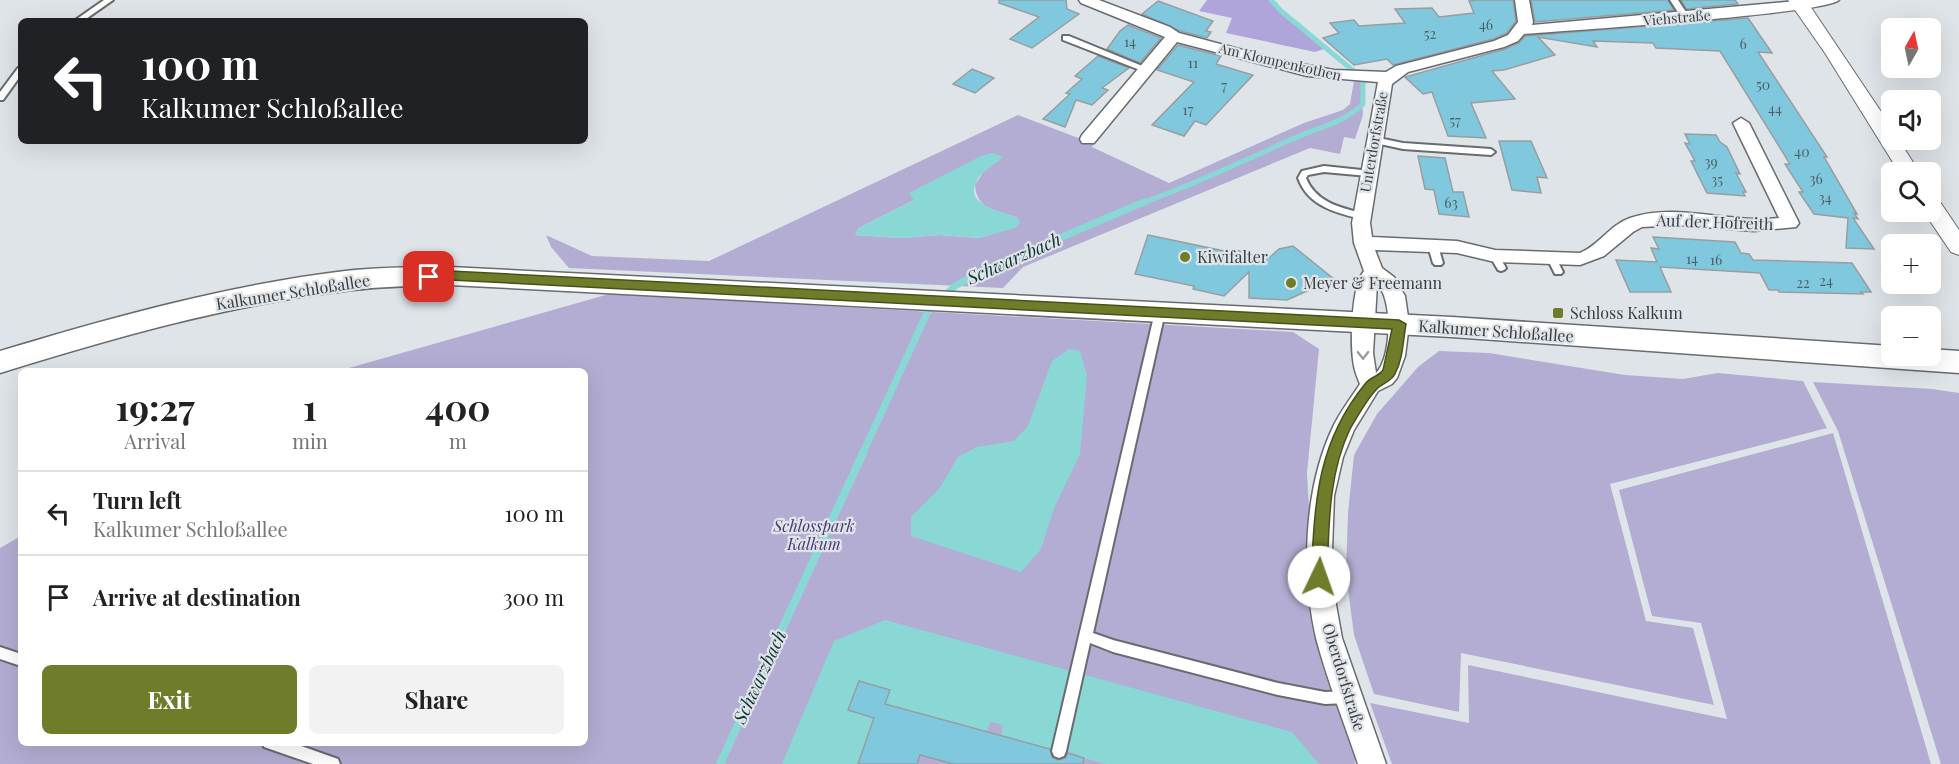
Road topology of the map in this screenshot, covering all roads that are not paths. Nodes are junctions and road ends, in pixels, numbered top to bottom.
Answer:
1 (109, 0) edge
2 (1086, 0) edge
3 (1522, 0) edge
4 (1674, 0) edge
5 (1832, 0) edge
6 (1799, 3) edge
7 (82, 18) edge
8 (1686, 18) junction
9 (1521, 30) junction
10 (1173, 36) junction
11 (1066, 38) dead end
12 (1148, 70) junction
13 (18, 74) edge
14 (1389, 77) junction
15 (0, 98) edge
16 (1741, 123) dead end
17 (1088, 140) dead end
18 (1374, 140) junction
19 (1491, 152) dead end
20 (1903, 162) edge
21 (1368, 173) junction
22 (1362, 216) junction
23 (1941, 220) edge
24 (1363, 243) junction
25 (1959, 247) edge
26 (1374, 272) junction
27 (1160, 312) junction
28 (1364, 323) junction
29 (1399, 324) junction
30 (0, 362) edge
31 (1959, 362) edge
32 (1371, 385) junction
33 (1086, 636) junction
34 (0, 653) edge
35 (18, 659) edge
36 (1348, 697) junction
37 (281, 746) edge
38 (1059, 751) dead end
39 (333, 764) edge
40 (1372, 764) edge

1 - 7 lane
2 - 10 street, Am Klompenkothen
3 - 9 street
4 - 8 lane
5 - 6 street, Viehstraße
6 - 8 street, Viehstraße
6 - 20 street
8 - 9 street, Viehstraße
9 - 14 street, Unterdorfstraße
10 - 12 street
10 - 14 street, Am Klompenkothen
11 - 12 lane
12 - 17 street
13 - 15 lane
14 - 18 street, Unterdorfstraße
16 - 24 street, Auf der Hofreith
18 - 19 lane
18 - 21 street, Unterdorfstraße
21 - 22 street, Unterdorfstraße
21 - 22 lane
22 - 24 street, Unterdorfstraße
23 - 25 street
24 - 26 street, Unterdorfstraße
26 - 28 street
26 - 29 street, Unterdorfstraße
27 - 28 main road, Kalkumer Schloßallee
27 - 30 main road, Kalkumer Schloßallee
27 - 33 lane
28 - 29 main road, Kalkumer Schloßallee
28 -> 32 street
29 - 31 main road, Kalkumer Schloßallee
29 - 32 street, Oberdorfstraße
32 - 36 street, Oberdorfstraße
33 - 36 lane
33 - 38 lane
34 - 35 lane
36 - 40 street, Oberdorfstraße
37 - 39 lane

